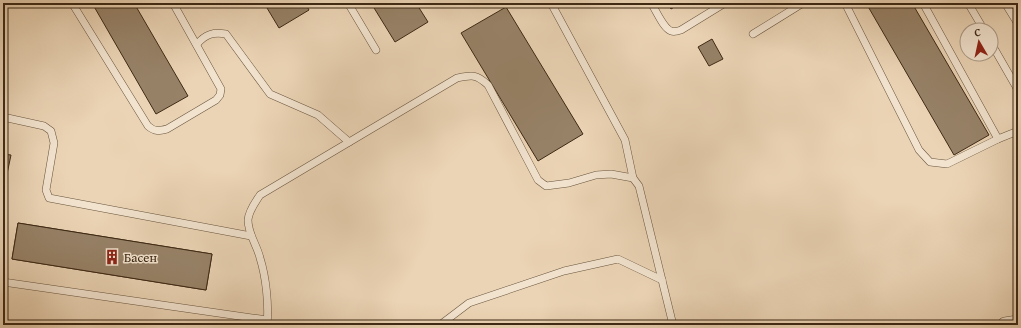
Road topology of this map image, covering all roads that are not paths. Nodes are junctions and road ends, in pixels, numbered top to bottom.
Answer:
1 (72, 3) edge
2 (173, 3) edge
3 (348, 3) edge
4 (551, 3) edge
5 (651, 3) edge
6 (725, 3) edge
7 (803, 3) edge
8 (845, 3) edge
9 (923, 3) edge
10 (968, 3) edge
11 (1005, 3) edge
12 (979, 22) edge
13 (1018, 24) edge
14 (753, 34) dead end
15 (196, 44) junction
16 (376, 50) dead end
17 (999, 57) edge
18 (1018, 90) edge
19 (3, 117) edge
20 (1018, 131) edge
21 (998, 139) junction
22 (349, 142) junction
23 (633, 178) junction
24 (251, 236) junction
25 (662, 280) junction
26 (3, 282) edge
27 (267, 322) edge
28 (1018, 323) edge
29 (440, 325) edge
30 (673, 325) edge
31 (1005, 325) edge

1 - 15 lane
2 - 15 lane
3 - 16 lane
4 - 23 lane
5 - 6 lane
7 - 14 lane
8 - 21 lane
9 - 21 lane
10 - 12 lane
11 - 13 lane
15 - 22 lane
17 - 18 lane
19 - 24 lane
20 - 21 lane
22 - 23 lane
22 - 24 lane
23 - 25 lane
24 - 27 lane
25 - 29 lane
25 - 30 lane
26 - 27 lane
28 - 31 street

